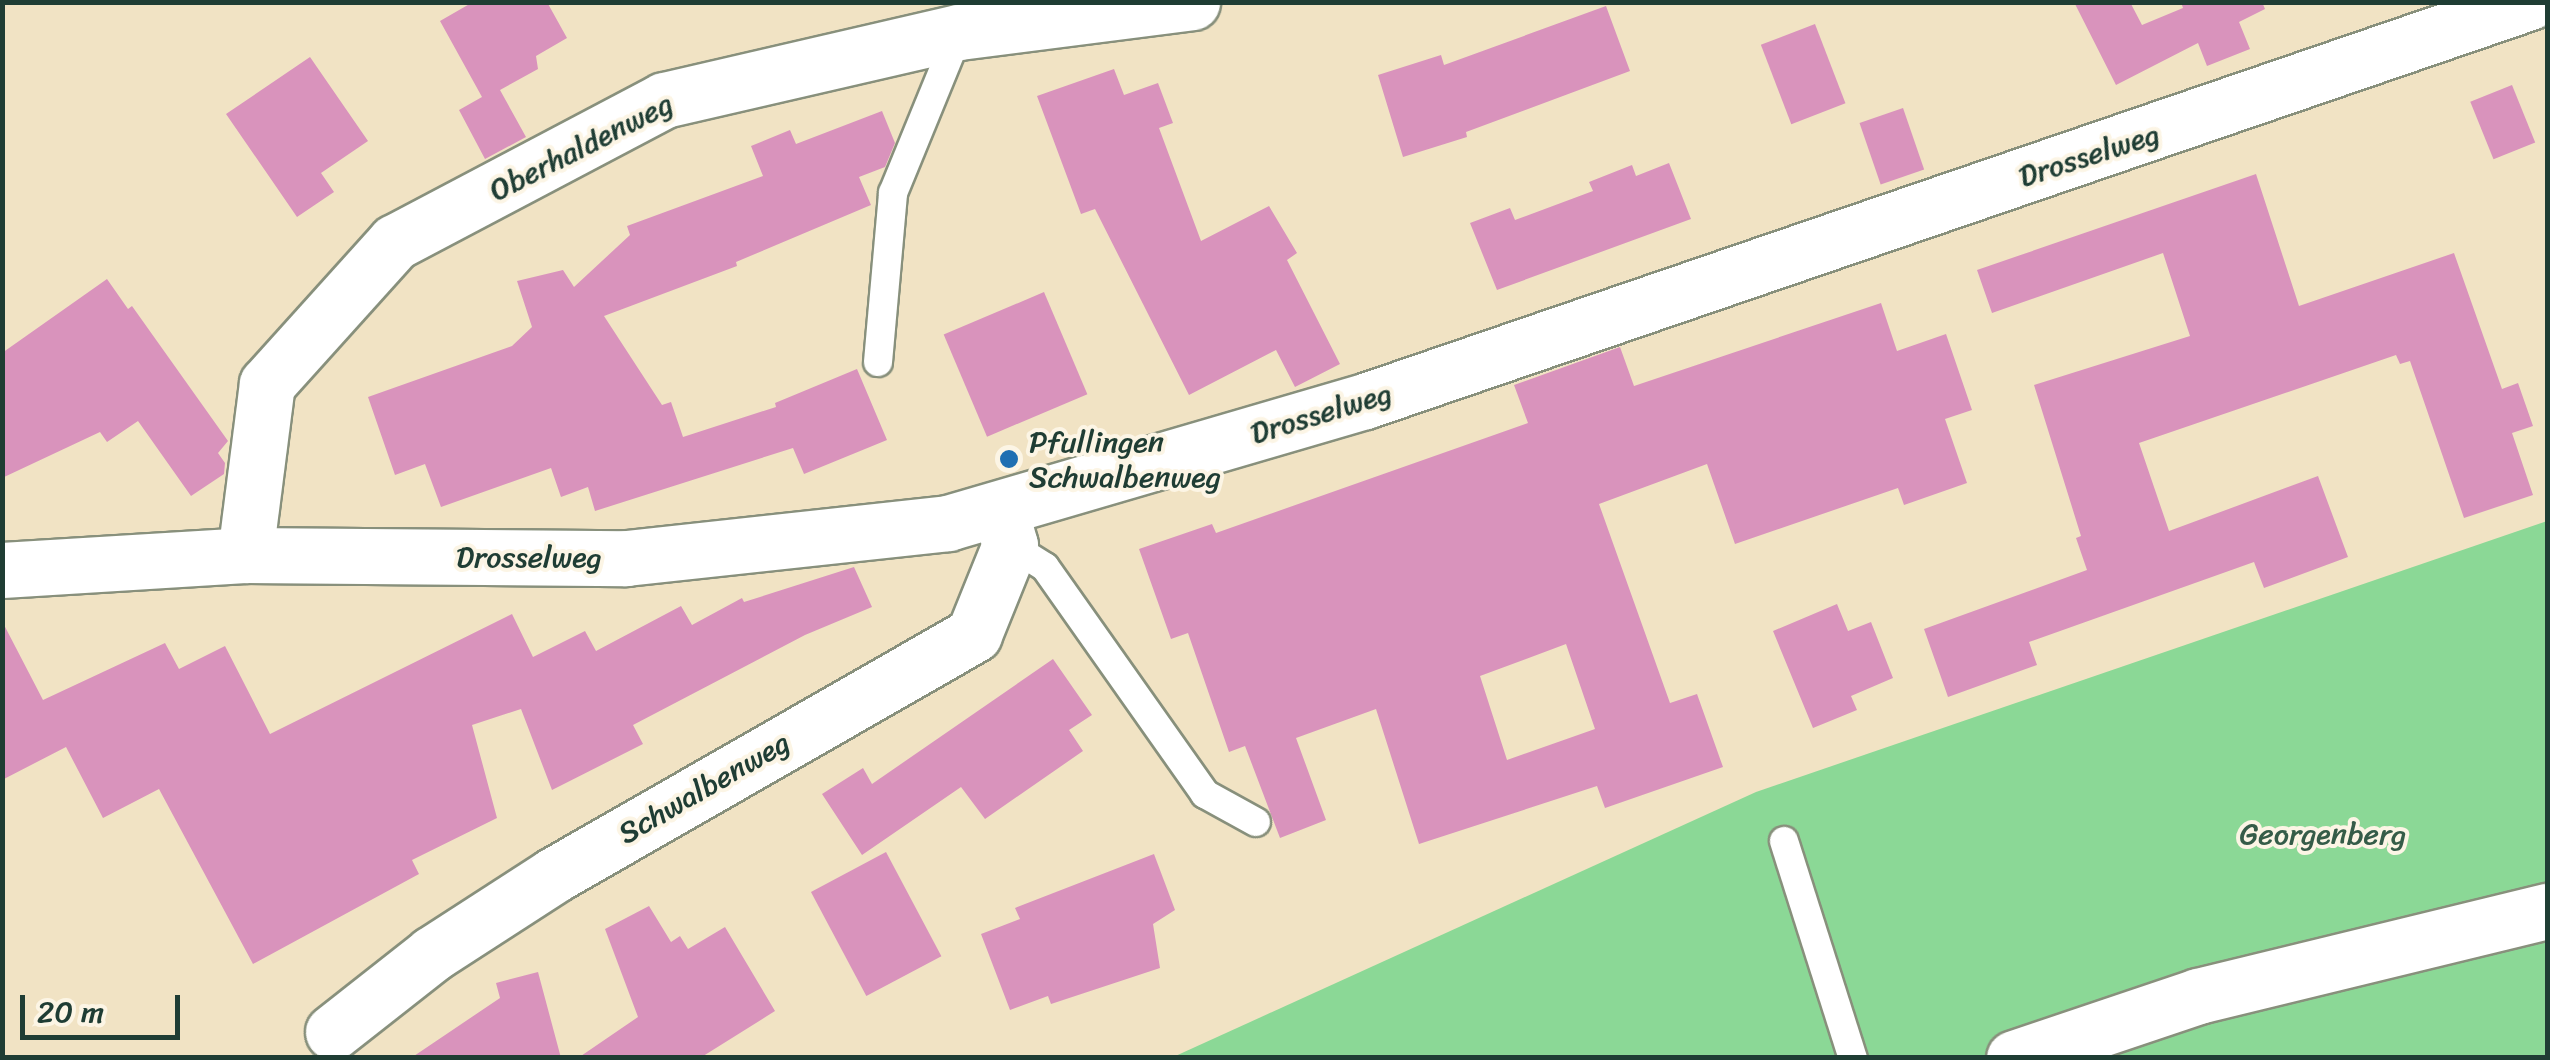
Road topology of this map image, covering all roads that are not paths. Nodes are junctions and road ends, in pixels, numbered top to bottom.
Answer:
1 (1192, 2) edge
2 (2530, 2) edge
3 (1045, 11) edge
4 (959, 32) junction
5 (878, 362) dead end
6 (1005, 526) junction
7 (245, 555) junction
8 (2, 570) edge
9 (1256, 822) dead end
10 (1784, 841) dead end
11 (2548, 911) edge
12 (334, 1032) dead end
13 (1852, 1058) edge
14 (2014, 1058) edge

1 - 3 street, Oberhaldenweg
2 - 6 street, Drosselweg
3 - 4 street, Oberhaldenweg
4 - 5 lane
4 - 7 street, Oberhaldenweg
6 - 7 street, Drosselweg
6 - 9 lane
6 - 12 street, Schwalbenweg
7 - 8 street, Drosselweg
10 - 13 lane
11 - 14 street

